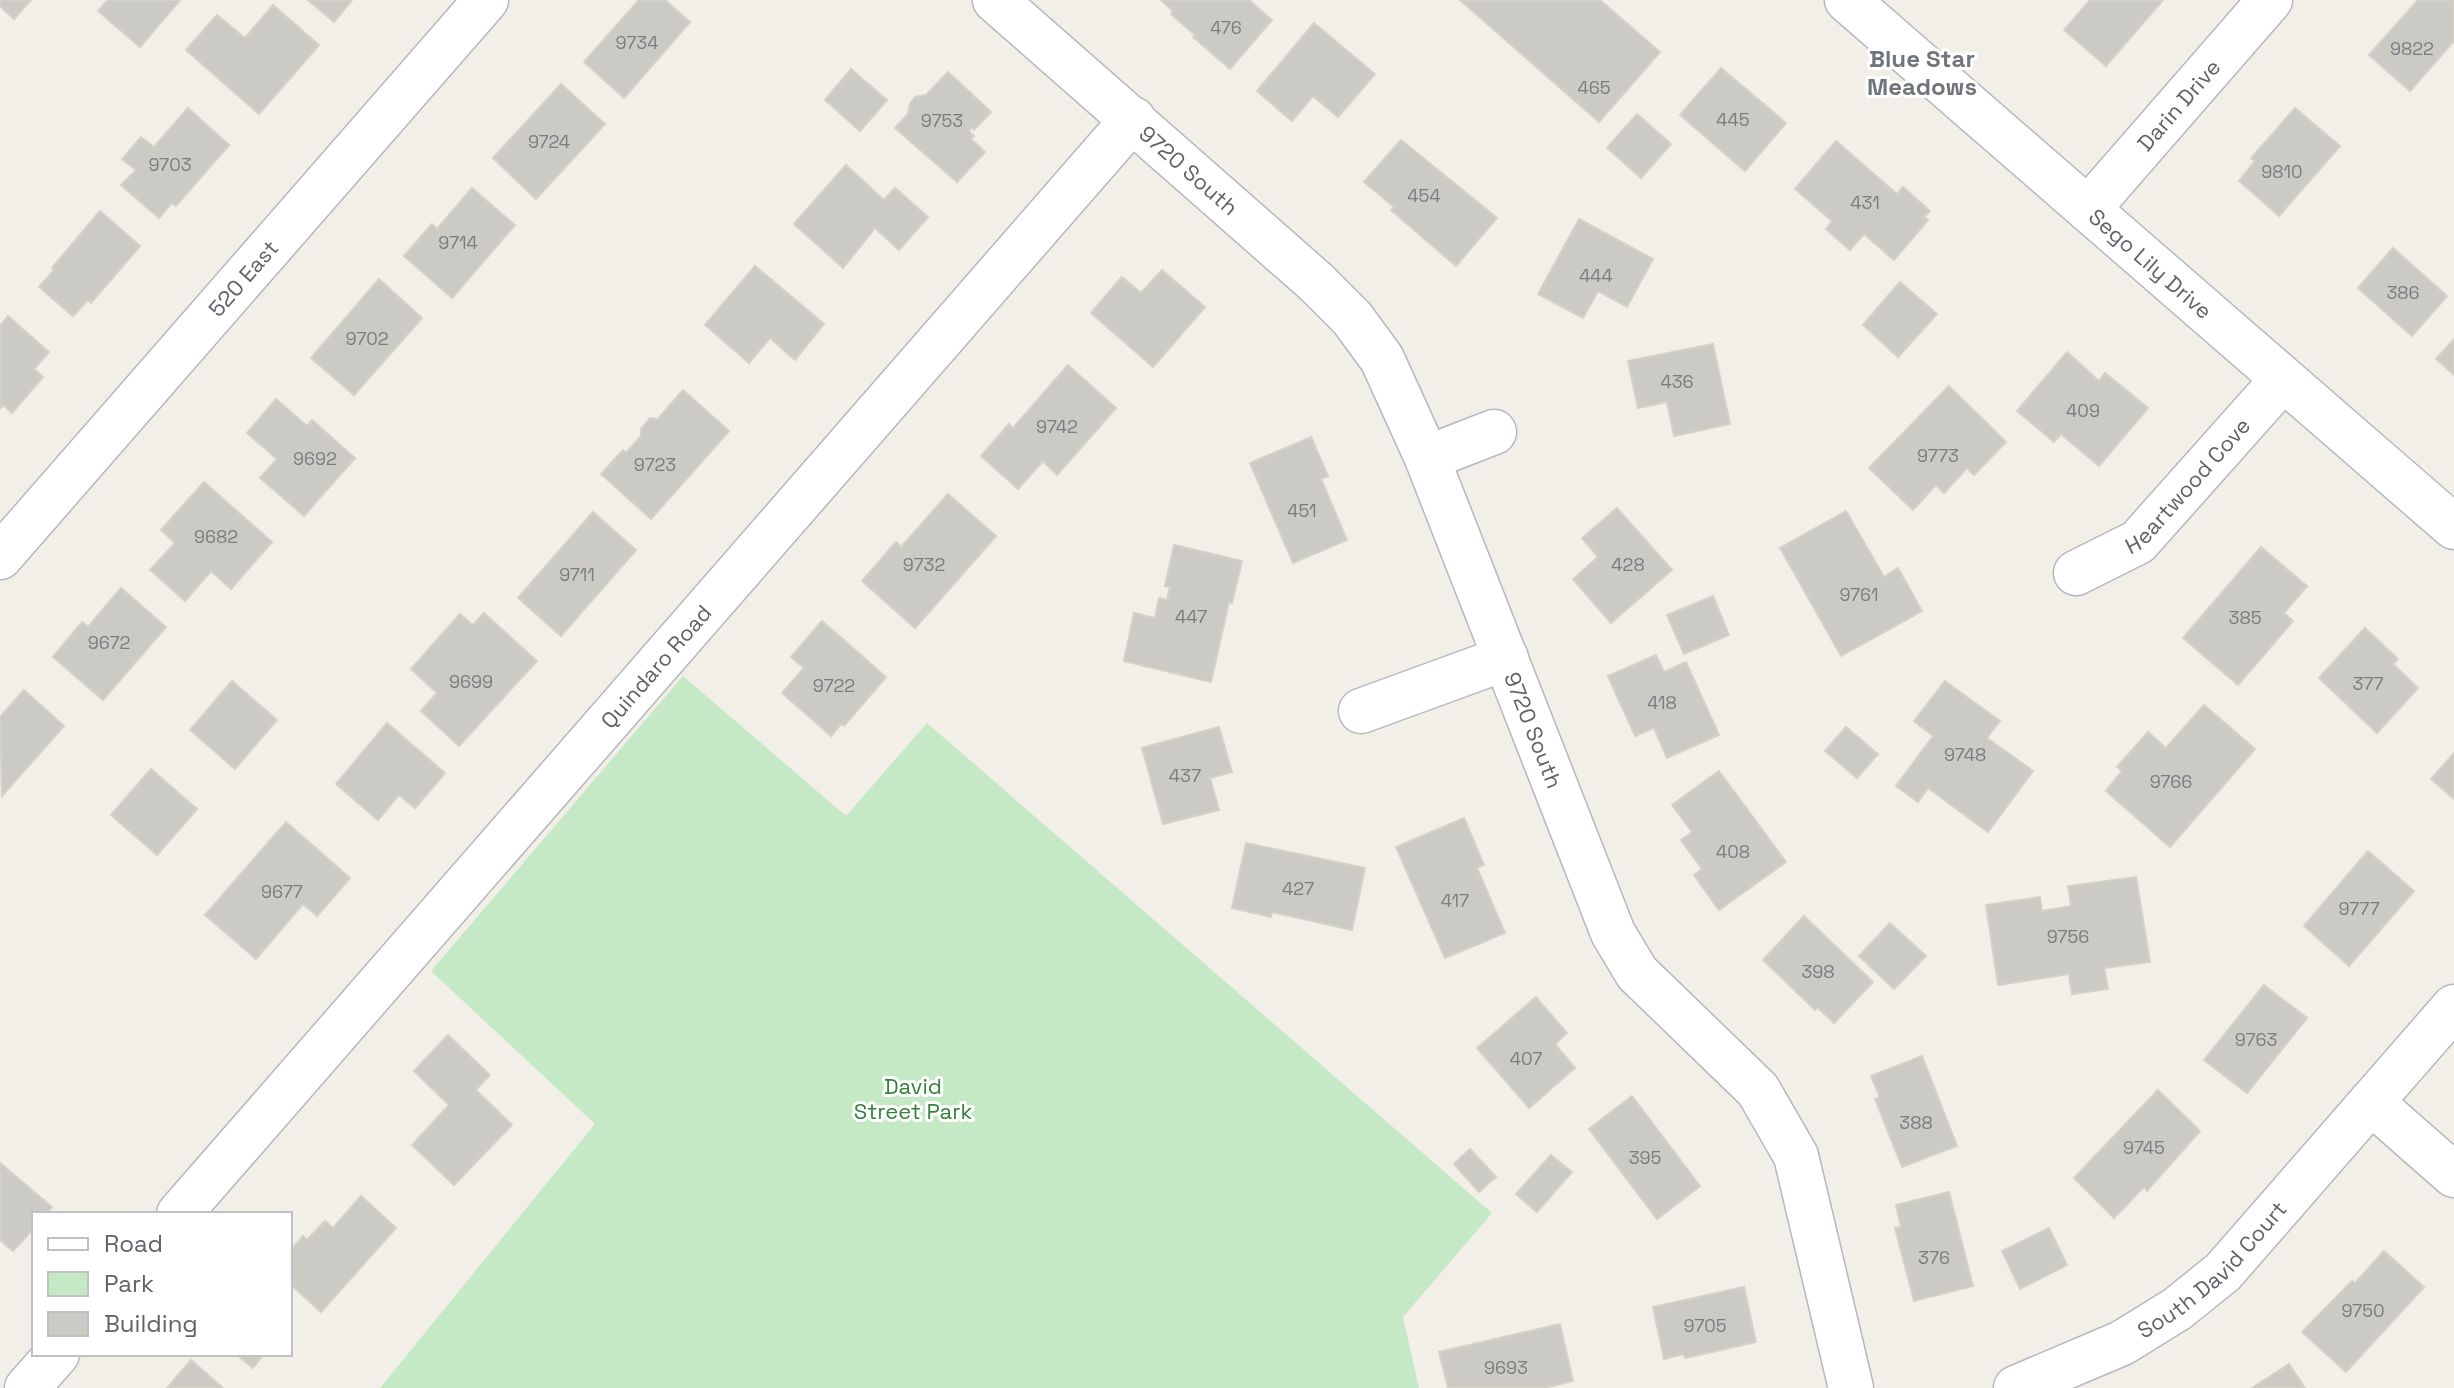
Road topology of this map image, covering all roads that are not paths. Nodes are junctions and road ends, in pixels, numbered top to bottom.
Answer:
1 (486, 0) edge
2 (995, 0) edge
3 (1847, 0) edge
4 (2270, 0) edge
5 (1133, 119) junction
6 (2088, 209) junction
7 (2283, 379) junction
8 (1494, 432) dead end
9 (1427, 458) junction
10 (2454, 527) edge
11 (0, 557) edge
12 (2076, 573) dead end
13 (1506, 658) junction
14 (1361, 711) dead end
15 (2454, 1007) edge
16 (2371, 1102) junction
17 (2454, 1175) edge
18 (181, 1212) edge
19 (55, 1356) edge
20 (27, 1388) edge
21 (1851, 1388) edge
22 (2016, 1388) edge

1 - 11 street, 520 East
2 - 5 street, 9720 South
3 - 6 street, Sego Lily Drive
4 - 6 street, Darin Drive
5 - 9 street, 9720 South
5 - 18 street, Quindaro Road
6 - 7 street, Sego Lily Drive
7 - 10 street, Sego Lily Drive
7 - 12 street, Heartwood Cove
8 - 9 street
9 - 13 street, 9720 South
13 - 14 street
13 - 21 street, 9720 South
15 - 16 street, South David Court
16 - 17 street
16 - 22 street, South David Court
19 - 20 street

